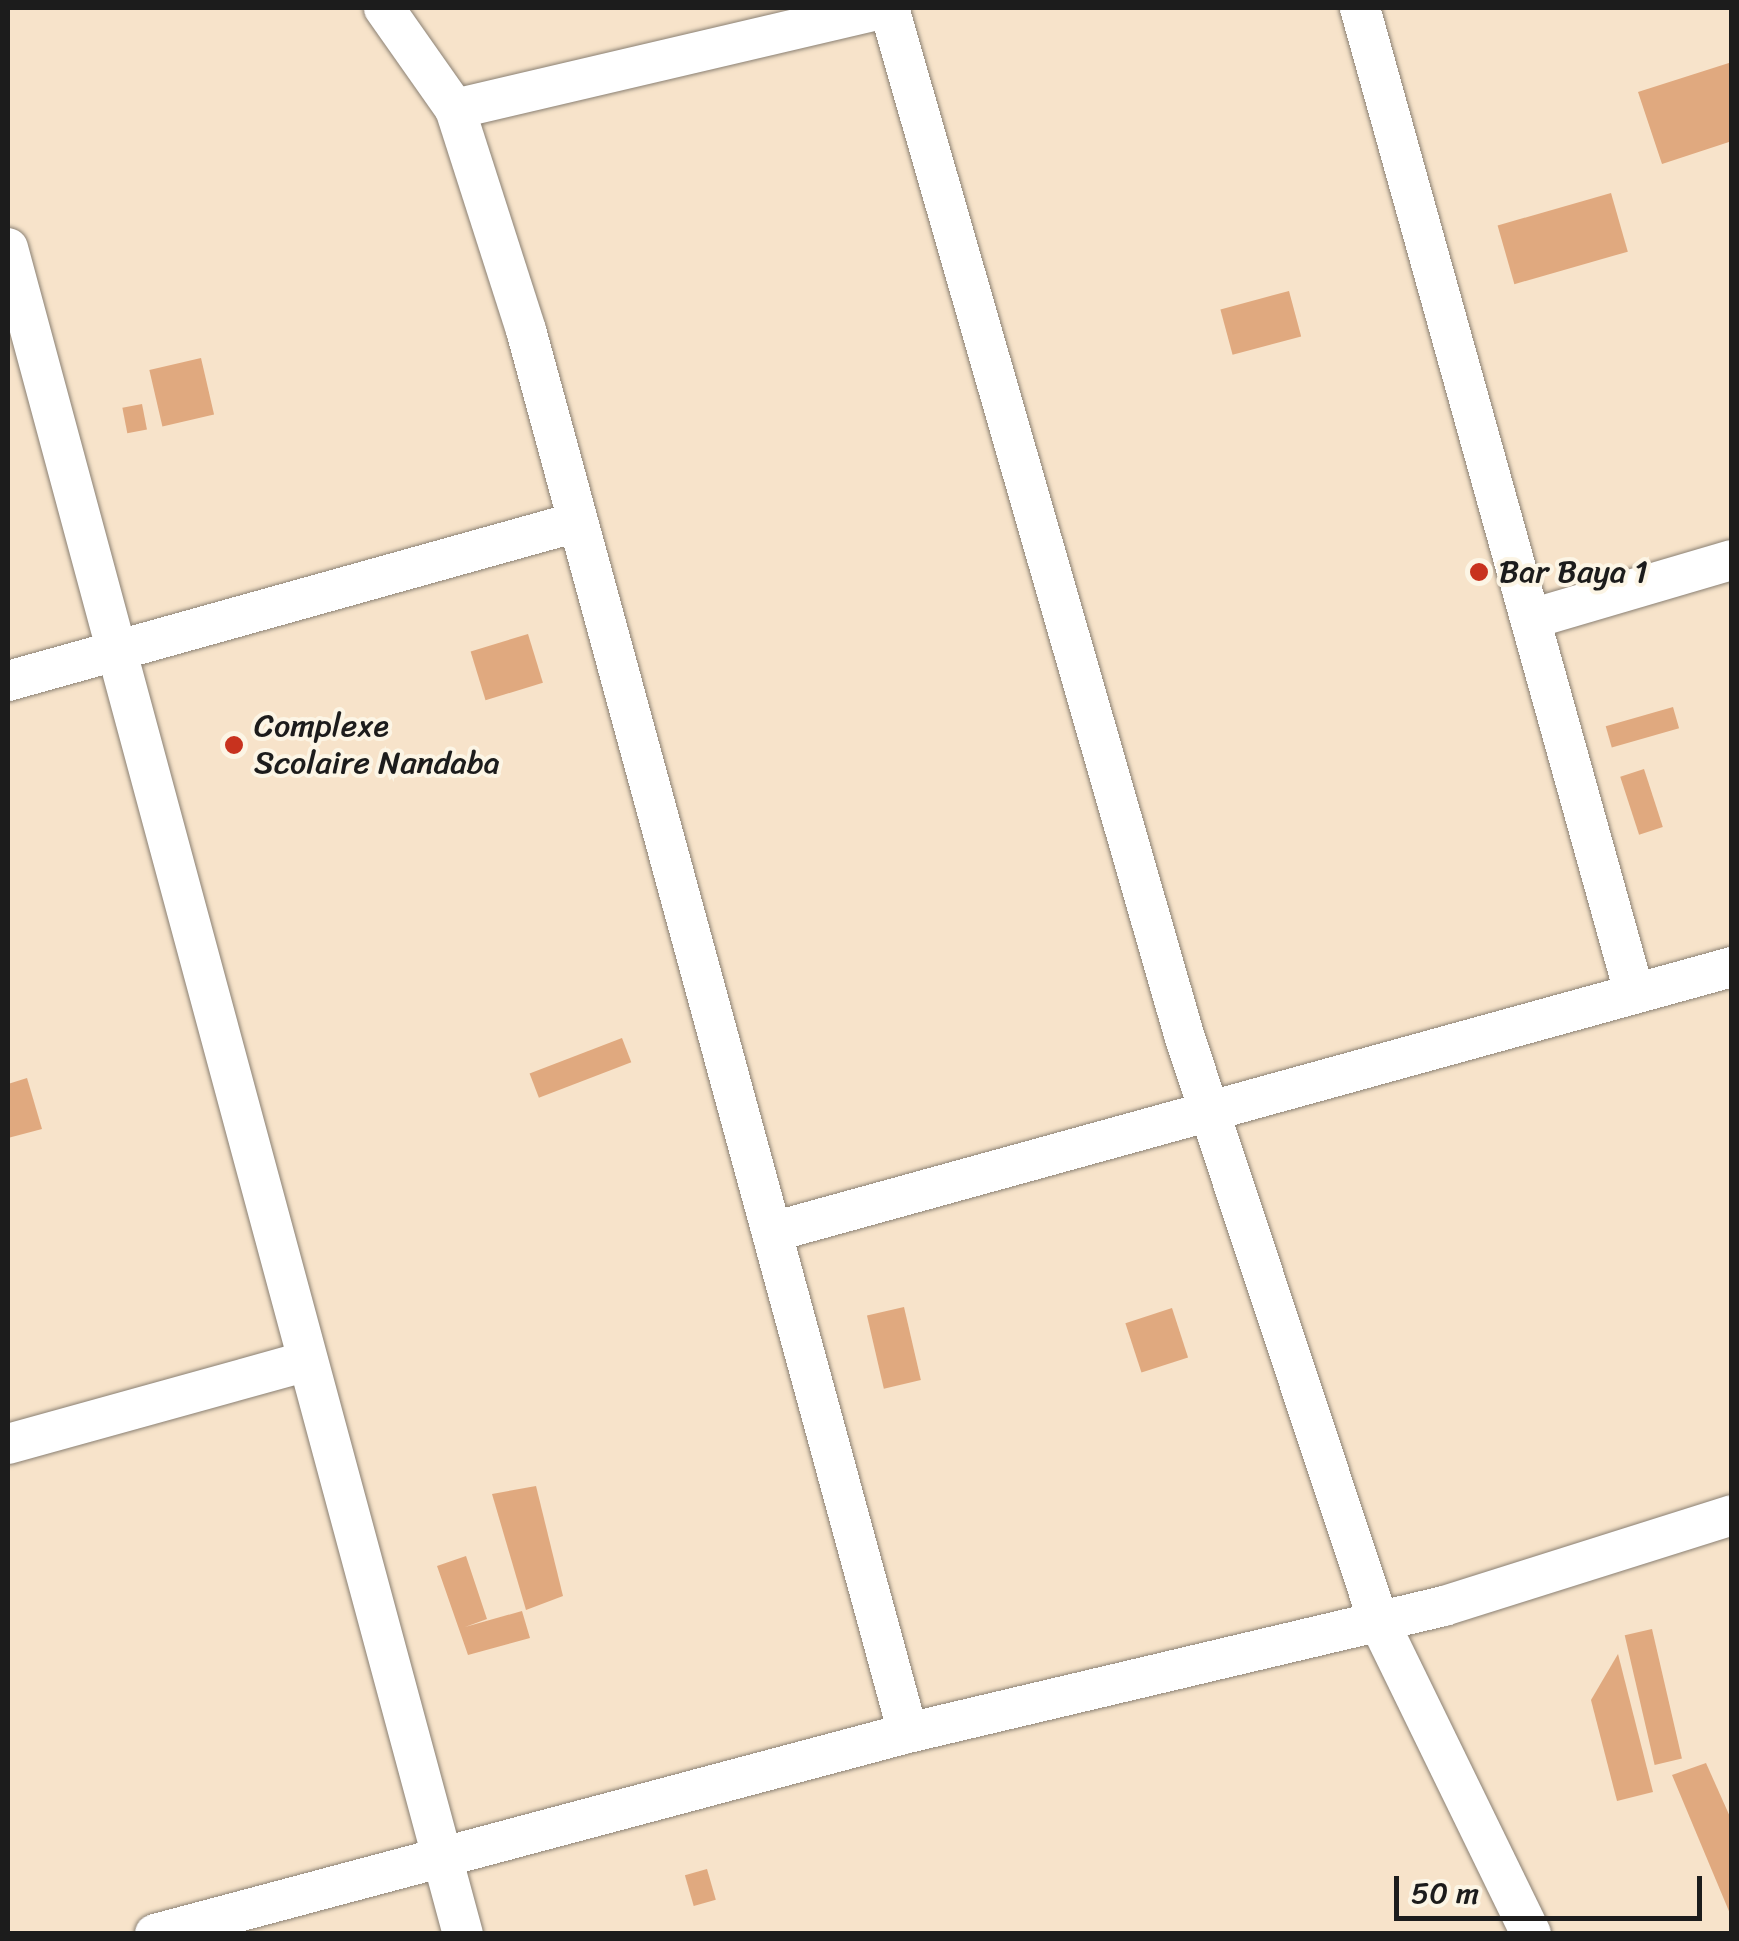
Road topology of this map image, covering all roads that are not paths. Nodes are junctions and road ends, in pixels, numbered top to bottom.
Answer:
1 (384, 8) edge
2 (886, 8) edge
3 (1360, 8) edge
4 (455, 109) junction
5 (8, 248) edge
6 (578, 522) junction
7 (1732, 560) edge
8 (1531, 619) junction
9 (119, 653) junction
10 (8, 681) edge
11 (1732, 967) edge
12 (1634, 992) junction
13 (1208, 1109) junction
14 (776, 1230) junction
15 (308, 1362) junction
16 (8, 1444) edge
17 (1732, 1514) edge
18 (1378, 1620) junction
19 (908, 1733) junction
20 (444, 1859) junction
21 (155, 1934) edge
22 (463, 1934) edge
23 (1532, 1934) edge

1 - 4 street
2 - 4 street
2 - 13 street
3 - 8 street
4 - 6 street
5 - 9 street
6 - 9 street
6 - 14 street
7 - 8 street
8 - 12 street
9 - 10 street
9 - 15 street
11 - 12 street
12 - 13 street
13 - 14 street
13 - 18 street
14 - 19 street
15 - 16 street
15 - 20 street
17 - 18 street
18 - 19 street
18 - 23 street
19 - 20 street
20 - 21 street
20 - 22 street

